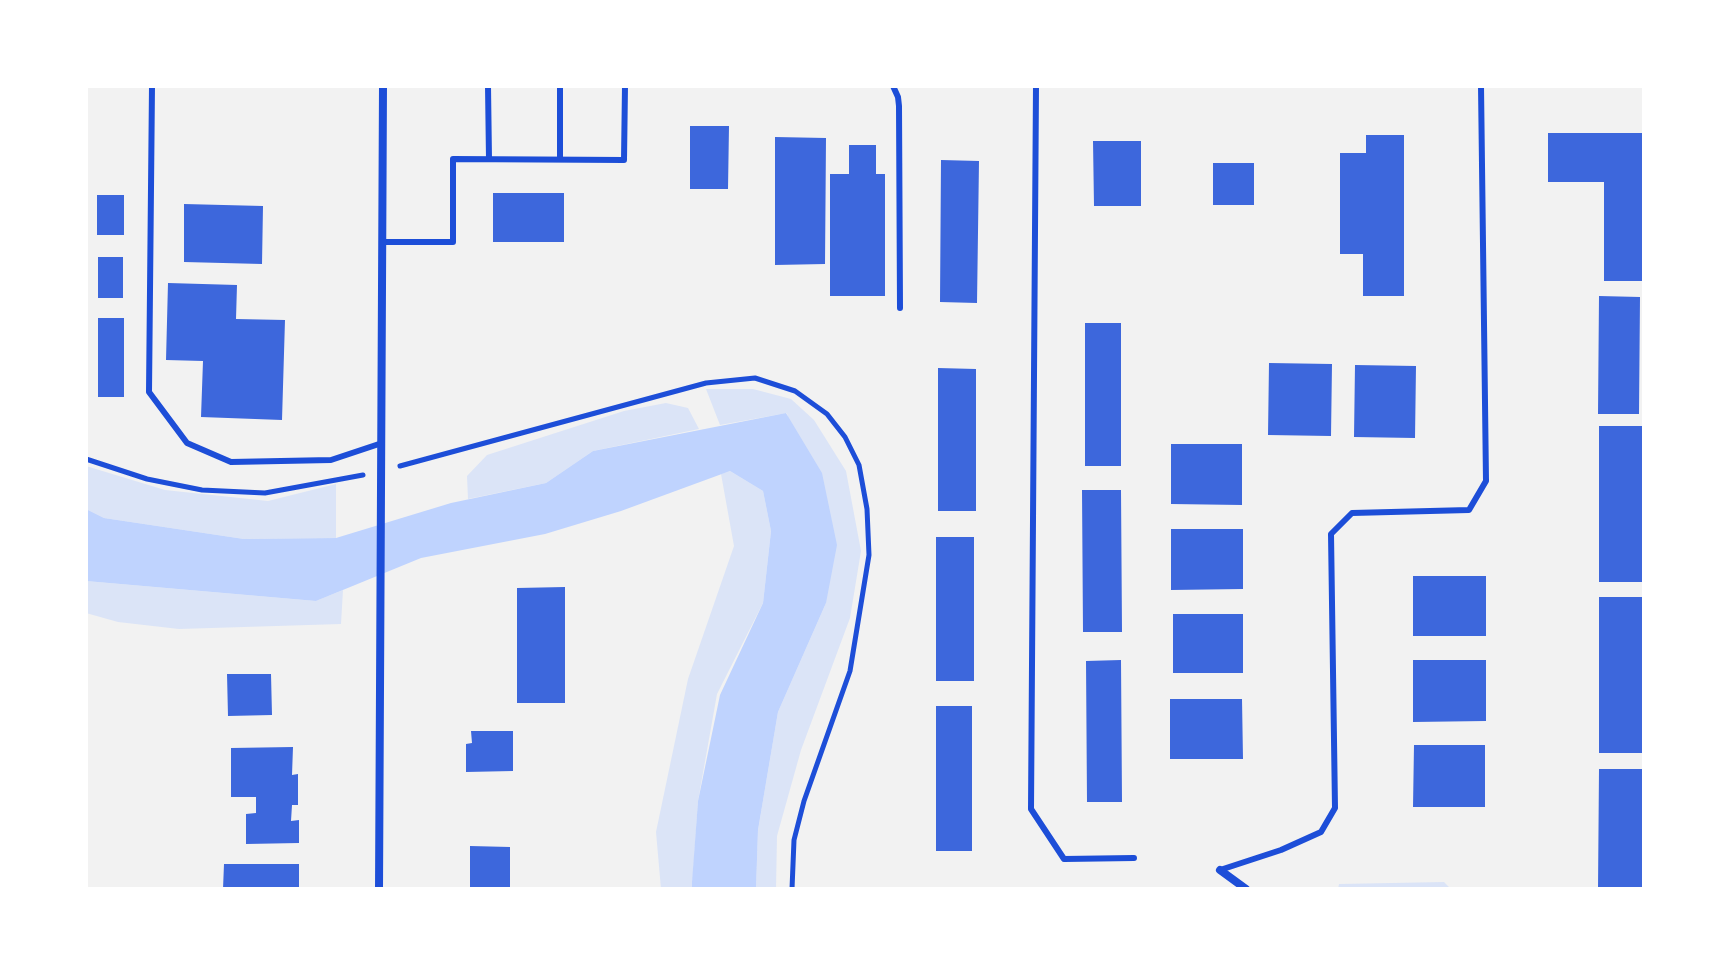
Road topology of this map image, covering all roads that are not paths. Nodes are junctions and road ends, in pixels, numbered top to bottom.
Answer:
1 (152, 86) edge
2 (383, 86) edge
3 (488, 86) edge
4 (560, 86) edge
5 (625, 86) edge
6 (893, 86) edge
7 (1036, 86) edge
8 (1481, 86) edge
9 (489, 159) junction
10 (560, 159) junction
11 (382, 242) junction
12 (900, 308) dead end
13 (382, 443) junction
14 (1134, 858) dead end
15 (1220, 870) joint
16 (379, 889) edge
17 (1246, 889) edge

1 - 13 lane
2 - 11 street
3 - 9 lane
4 - 10 lane
5 - 10 lane
6 - 12 lane
7 - 14 lane
8 - 15 lane
9 - 10 lane
9 - 11 lane
11 - 13 street
13 - 16 street
15 - 17 street

